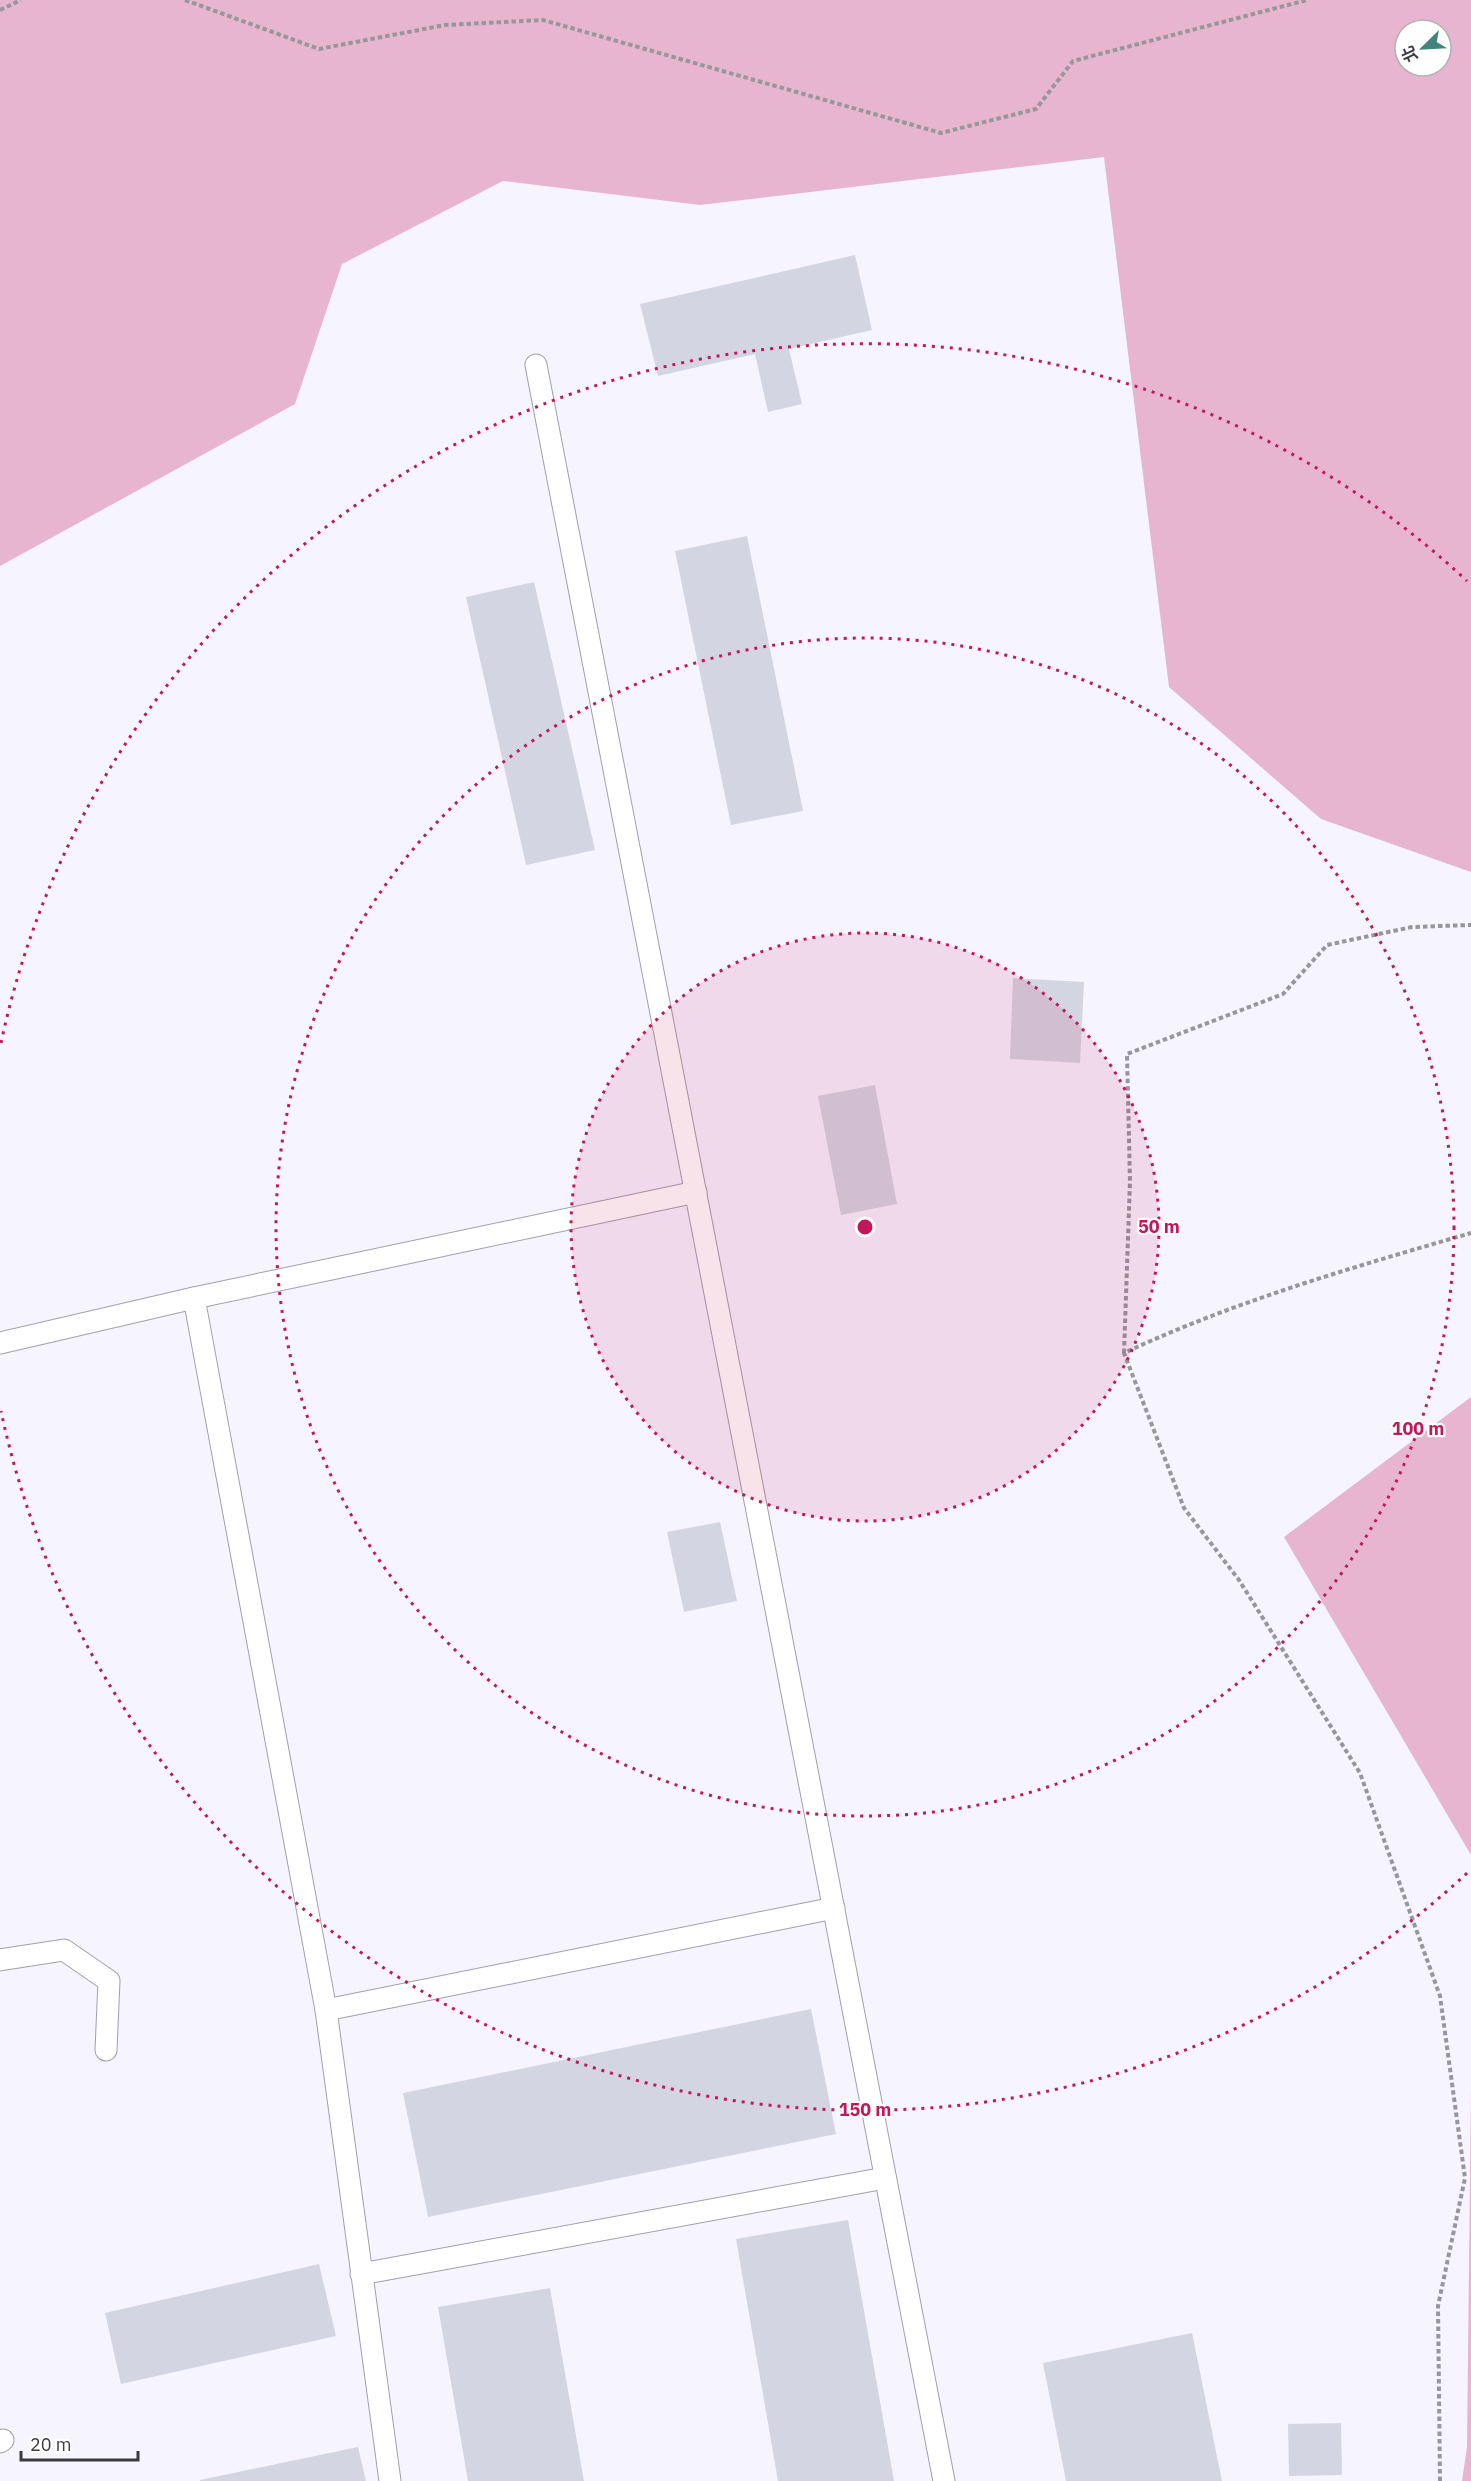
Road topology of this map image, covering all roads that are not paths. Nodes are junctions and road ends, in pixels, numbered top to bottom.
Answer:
1 (536, 365) dead end
2 (696, 1192) junction
3 (194, 1298) junction
4 (0, 1343) edge
5 (834, 1908) junction
6 (0, 1960) edge
7 (326, 2010) junction
8 (106, 2050) dead end
9 (885, 2178) junction
10 (361, 2274) junction
11 (390, 2481) edge
12 (944, 2481) edge

1 - 2 lane
2 - 3 lane
2 - 5 lane
3 - 4 lane
3 - 7 lane
5 - 7 lane
5 - 9 lane
6 - 8 lane
7 - 10 lane
9 - 10 lane
9 - 12 lane
10 - 11 lane

